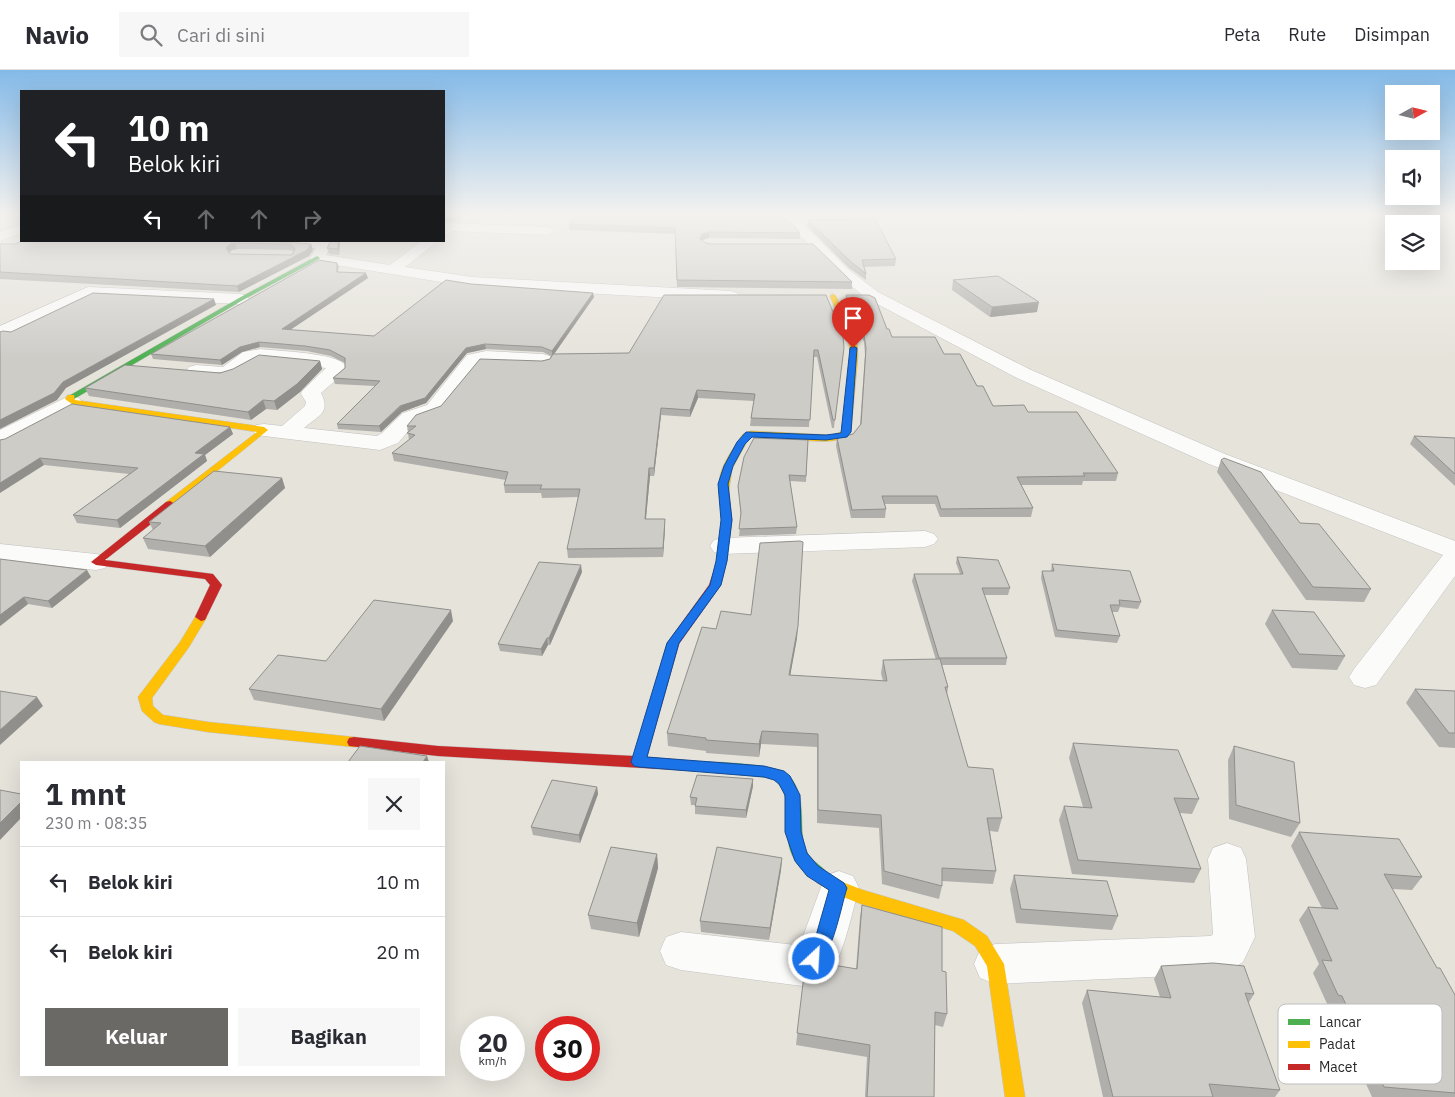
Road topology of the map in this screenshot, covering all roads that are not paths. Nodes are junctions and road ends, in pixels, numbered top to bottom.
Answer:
1 (306, 264) edge
2 (354, 264) edge
3 (400, 264) edge
4 (833, 264) edge
5 (392, 270) junction
6 (872, 295) junction
7 (744, 296) edge
8 (813, 296) edge
9 (833, 296) junction
10 (241, 299) junction
11 (0, 333) edge
12 (543, 360) edge
13 (125, 365) junction
14 (153, 368) edge
15 (182, 370) edge
16 (72, 402) junction
17 (264, 430) junction
18 (287, 432) junction
19 (0, 439) edge
20 (925, 539) dead end
21 (723, 546) junction
22 (1455, 550) edge
23 (0, 552) edge
24 (1455, 557) edge
25 (96, 562) junction
26 (1365, 677) dead end
27 (639, 762) junction
28 (1227, 859) dead end
29 (838, 888) junction
30 (681, 951) dead end
31 (995, 964) junction
32 (1015, 1097) edge

1 - 10 street
2 - 5 street
3 - 5 street
4 - 6 street
5 - 7 street
6 - 9 street
6 - 22 street
8 - 9 street
9 - 21 street
10 - 11 street
10 - 13 street
12 - 18 street
13 - 14 street
13 - 16 street
15 - 18 street
16 - 17 street
16 - 19 street
17 - 18 street
17 - 25 street
20 - 21 street
21 - 27 street
23 - 25 street
24 - 26 street
25 - 27 street
27 - 29 street
28 - 31 street
29 - 30 street
29 - 31 street
31 - 32 street

